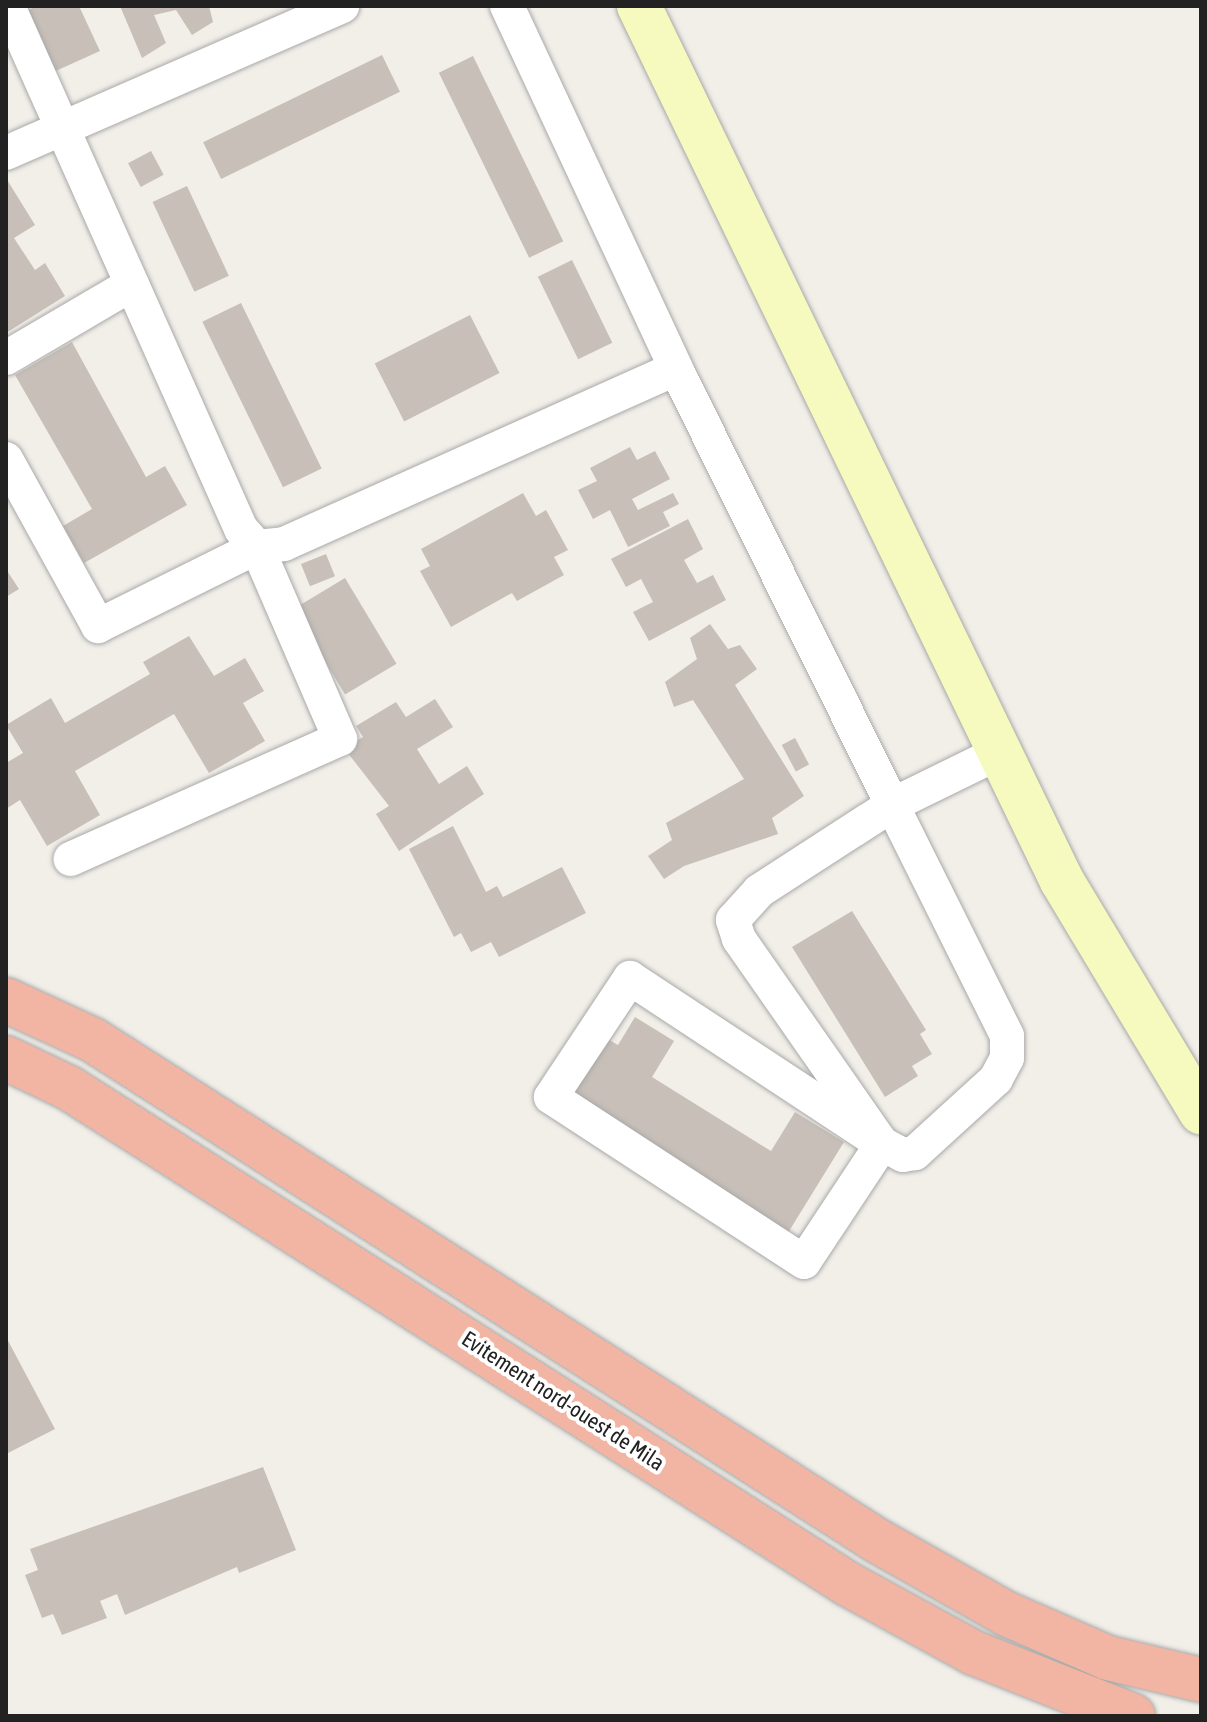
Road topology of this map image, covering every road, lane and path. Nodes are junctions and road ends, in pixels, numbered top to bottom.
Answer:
1 (8, 6) edge
2 (342, 6) edge
3 (507, 6) edge
4 (639, 6) edge
5 (62, 127) junction
6 (6, 153) edge
7 (132, 284) junction
8 (6, 358) edge
9 (676, 369) junction
10 (6, 459) edge
11 (257, 547) junction
12 (1000, 752) junction
13 (892, 805) junction
14 (71, 859) dead end
15 (6, 1000) edge
16 (6, 1058) edge
17 (1201, 1112) edge
18 (882, 1144) junction
19 (1201, 1680) edge
20 (1133, 1716) edge

1 - 5 street
2 - 5 street
3 - 9 street
4 - 12 main road
5 - 6 street
5 - 7 street
7 - 8 street
7 - 11 street
9 - 11 street
9 - 13 street
10 - 11 street
11 - 14 street
12 - 13 street
12 - 17 main road
13 - 18 street
13 - 18 street
15 - 19 highway
16 - 20 highway, Evitement nord-ouest de Mila
18 - 18 street

